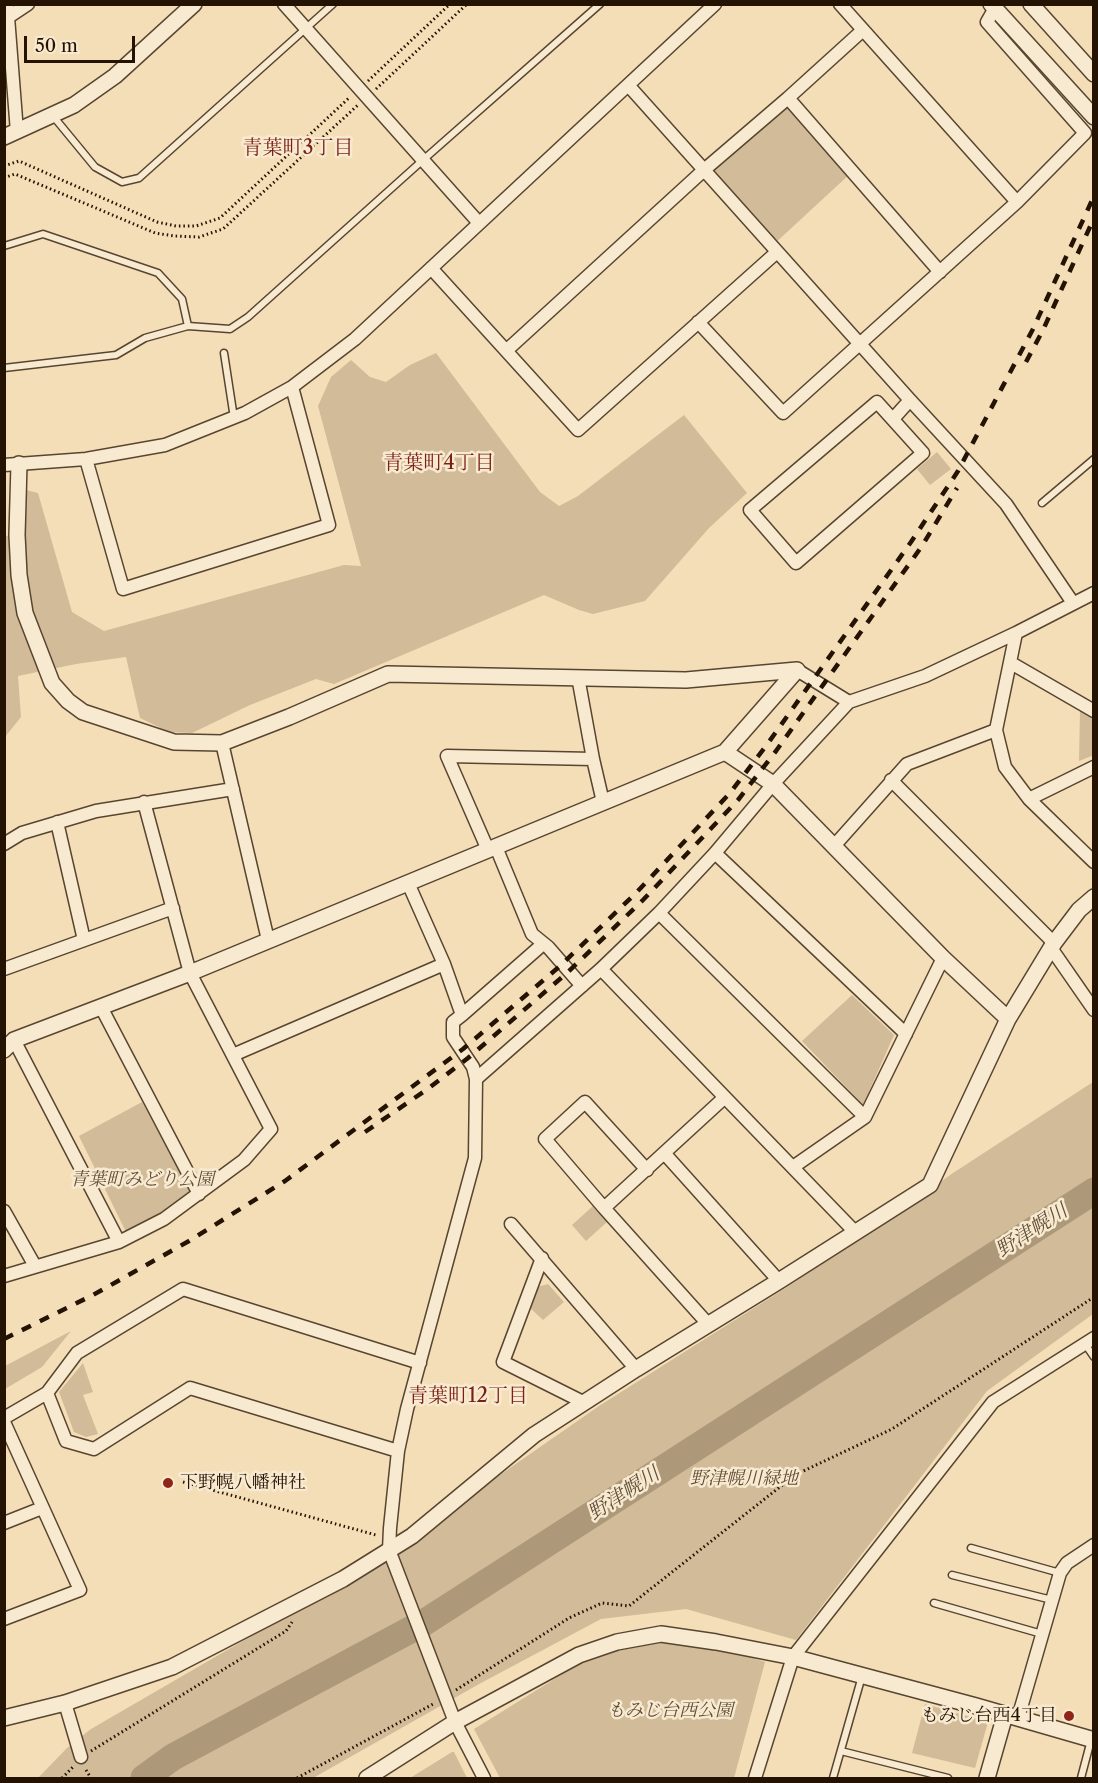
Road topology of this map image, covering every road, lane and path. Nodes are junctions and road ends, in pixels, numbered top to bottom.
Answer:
1 (7, 4) edge
2 (28, 4) edge
3 (194, 4) edge
4 (284, 4) edge
5 (333, 4) edge
6 (450, 4) edge
7 (467, 4) edge
8 (600, 4) edge
9 (840, 4) edge
10 (1031, 4) edge
11 (993, 6) edge
12 (708, 7) edge
13 (6, 20) edge
14 (306, 29) junction
15 (863, 30) junction
16 (1094, 74) edge
17 (628, 85) junction
18 (363, 93) junction
19 (788, 98) junction
20 (52, 116) junction
21 (1094, 117) edge
22 (11, 135) edge
23 (423, 160) junction
24 (4, 166) edge
25 (704, 170) junction
26 (4, 178) edge
27 (1017, 202) junction
28 (479, 224) junction
29 (4, 246) edge
30 (777, 252) junction
31 (431, 268) junction
32 (940, 272) junction
33 (698, 322) junction
34 (188, 326) junction
35 (859, 343) junction
36 (507, 350) junction
37 (224, 353) dead end
38 (4, 368) edge
39 (292, 387) junction
40 (910, 400) junction
41 (234, 418) junction
42 (893, 419) junction
43 (86, 459) junction
44 (1094, 459) edge
45 (12, 464) edge
46 (1042, 503) dead end
47 (1083, 598) edge
48 (1094, 605) edge
49 (1016, 633) junction
50 (1011, 663) junction
51 (797, 670) junction
52 (578, 677) junction
53 (849, 702) junction
54 (1094, 711) edge
55 (996, 730) junction
56 (222, 743) junction
57 (725, 752) junction
58 (593, 759) junction
59 (1094, 767) edge
60 (891, 780) junction
61 (773, 784) junction
62 (233, 789) junction
63 (1029, 799) junction
64 (144, 802) junction
65 (603, 802) junction
66 (57, 822) junction
67 (4, 844) edge
68 (834, 846) junction
69 (492, 849) junction
70 (715, 853) junction
71 (1094, 862) edge
72 (408, 883) junction
73 (1094, 897) edge
74 (173, 908) junction
75 (659, 913) junction
76 (84, 940) junction
77 (268, 940) junction
78 (543, 944) junction
79 (1052, 945) junction
80 (943, 958) junction
81 (444, 964) junction
82 (5, 967) edge
83 (601, 969) junction
84 (189, 973) junction
85 (582, 986) junction
86 (101, 1007) junction
87 (1094, 1010) edge
88 (462, 1015) junction
89 (1008, 1019) junction
90 (906, 1034) junction
91 (9, 1045) edge
92 (234, 1055) junction
93 (476, 1079) junction
94 (724, 1098) junction
95 (865, 1117) junction
96 (664, 1154) junction
97 (793, 1167) junction
98 (647, 1170) junction
99 (199, 1194) junction
100 (604, 1208) junction
101 (4, 1211) edge
102 (511, 1224) dead end
103 (856, 1233) junction
104 (119, 1242) junction
105 (542, 1258) junction
106 (35, 1266) junction
107 (4, 1276) edge
108 (780, 1281) junction
109 (1094, 1297) edge
110 (708, 1324) junction
111 (1089, 1341) edge
112 (1094, 1357) edge
113 (420, 1363) junction
114 (636, 1369) junction
115 (46, 1393) junction
116 (585, 1403) junction
117 (4, 1420) edge
118 (398, 1451) junction
119 (183, 1482) dead end
120 (42, 1508) junction
121 (4, 1522) edge
122 (390, 1545) junction
123 (1094, 1545) edge
124 (971, 1548) dead end
125 (1060, 1573) junction
126 (952, 1575) dead end
127 (306, 1598) junction
128 (1052, 1600) junction
129 (934, 1603) dead end
130 (4, 1619) edge
131 (1042, 1634) junction
132 (793, 1657) junction
133 (862, 1676) junction
134 (446, 1697) junction
135 (65, 1703) junction
136 (1011, 1716) junction
137 (4, 1718) edge
138 (455, 1722) junction
139 (1092, 1740) edge
140 (841, 1751) junction
141 (83, 1763) junction
142 (91, 1779) edge
143 (297, 1779) edge
144 (368, 1779) edge
145 (484, 1779) edge
146 (755, 1779) edge
147 (833, 1779) edge
148 (948, 1779) edge
149 (987, 1779) edge
150 (1081, 1779) edge

1 - 13 street
2 - 13 street
3 - 20 street
4 - 14 street
5 - 14 lane
6 - 18 path
7 - 18 path
8 - 23 lane
9 - 15 street
10 - 16 street
11 - 21 street
11 - 27 street
12 - 17 street
13 - 22 street
14 - 18 street
14 - 20 lane
15 - 19 street
15 - 27 street
17 - 25 street
17 - 28 street
18 - 23 street
18 - 24 path
18 - 26 path
19 - 25 street
19 - 32 street
20 - 22 street
23 - 28 street
23 - 34 lane
25 - 30 street
25 - 36 street
27 - 32 street
28 - 31 street
29 - 34 lane
30 - 33 street
30 - 35 street
31 - 36 street
31 - 39 street
32 - 35 street
33 - 35 street
33 - 36 street
34 - 38 lane
35 - 40 street
37 - 41 lane
39 - 41 street
39 - 43 street
40 - 42 street
40 - 47 street
41 - 43 street
42 - 42 street
43 - 45 street
44 - 46 lane
45 - 56 street
47 - 48 street
47 - 49 street
49 - 50 street
49 - 53 street
50 - 54 street
50 - 55 street
51 - 52 street
51 - 53 street
51 - 57 street
52 - 56 street
52 - 58 street
53 - 61 street
55 - 60 street
55 - 63 street
56 - 62 street
57 - 61 street
57 - 65 street
58 - 65 street
58 - 69 street
59 - 63 street
60 - 68 street
60 - 79 street
61 - 68 street
61 - 70 street
62 - 64 street
62 - 77 street
63 - 71 street
64 - 66 street
64 - 74 street
65 - 69 street
66 - 67 street
66 - 76 street
68 - 80 street
69 - 72 street
69 - 78 street
70 - 75 street
70 - 90 street
72 - 77 street
72 - 81 street
73 - 79 street
74 - 76 street
74 - 84 street
75 - 83 street
75 - 95 street
76 - 82 street
77 - 84 street
78 - 85 street
78 - 88 street
79 - 87 street
79 - 89 street
80 - 89 street
80 - 90 street
81 - 88 street
81 - 92 street
83 - 85 street
83 - 94 street
84 - 86 street
84 - 92 street
85 - 93 street
86 - 91 street
86 - 99 street
88 - 93 street
89 - 103 street
90 - 95 street
91 - 104 street
92 - 99 street
93 - 113 street
94 - 96 street
94 - 97 street
95 - 97 street
96 - 98 street
96 - 108 street
97 - 103 street
98 - 100 street
98 - 100 street
99 - 104 street
100 - 110 street
101 - 106 street
102 - 105 street
103 - 108 street
104 - 106 street
105 - 114 street
105 - 116 street
106 - 107 street
108 - 110 street
109 - 134 path
110 - 114 street
111 - 112 lane
111 - 132 street
113 - 115 street
113 - 118 street
114 - 116 street
115 - 117 street
115 - 118 street
116 - 122 street
117 - 120 street
118 - 122 street
119 - 122 path
120 - 121 street
120 - 130 street
122 - 127 street
122 - 134 street
123 - 125 street
124 - 125 lane
125 - 128 street
126 - 128 lane
127 - 135 street
127 - 141 path
128 - 131 street
129 - 131 lane
131 - 136 street
132 - 133 street
132 - 138 street
132 - 146 street
133 - 136 street
133 - 140 lane
134 - 138 street
134 - 143 path
135 - 137 street
135 - 141 street
136 - 139 street
136 - 149 street
138 - 144 street
138 - 145 street
139 - 150 lane
140 - 147 lane
140 - 148 lane
141 - 142 path

